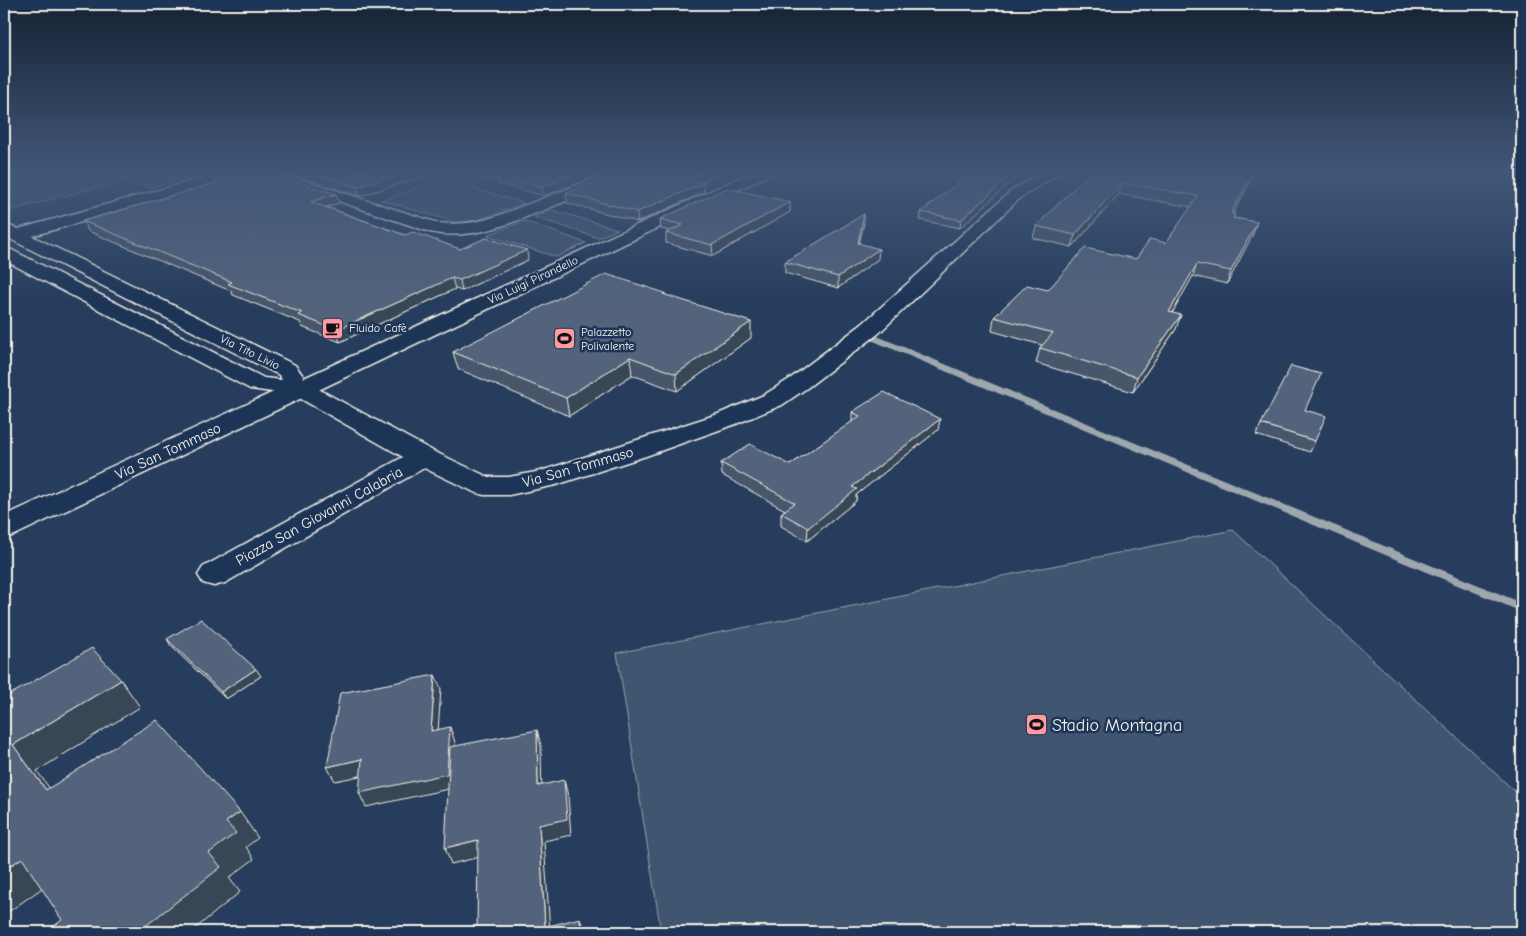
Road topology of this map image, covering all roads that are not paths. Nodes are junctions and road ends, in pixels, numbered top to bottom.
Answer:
1 (77, 215) edge
2 (394, 215) edge
3 (514, 215) edge
4 (673, 215) edge
5 (994, 215) edge
6 (10, 232) edge
7 (4, 253) edge
8 (67, 262) junction
9 (39, 270) junction
10 (101, 278) junction
11 (73, 287) junction
12 (300, 390) junction
13 (423, 457) junction
14 (4, 528) edge
15 (214, 575) dead end

1 - 6 street
2 - 3 street
4 - 12 street, Via Luigi Pirandello
5 - 13 street, Via San Tommaso
6 - 8 street, Via Tito Livio
7 - 9 street, Via Tito Livio
8 - 9 street
8 - 10 street, Via Tito Livio
9 - 11 street, Via Tito Livio
10 - 11 street
10 - 12 street, Via Tito Livio
11 - 12 street, Via Tito Livio
12 - 13 street, Via San Tommaso
12 - 14 street, Via San Tommaso
13 - 15 street, Piazza San Giovanni Calabria

